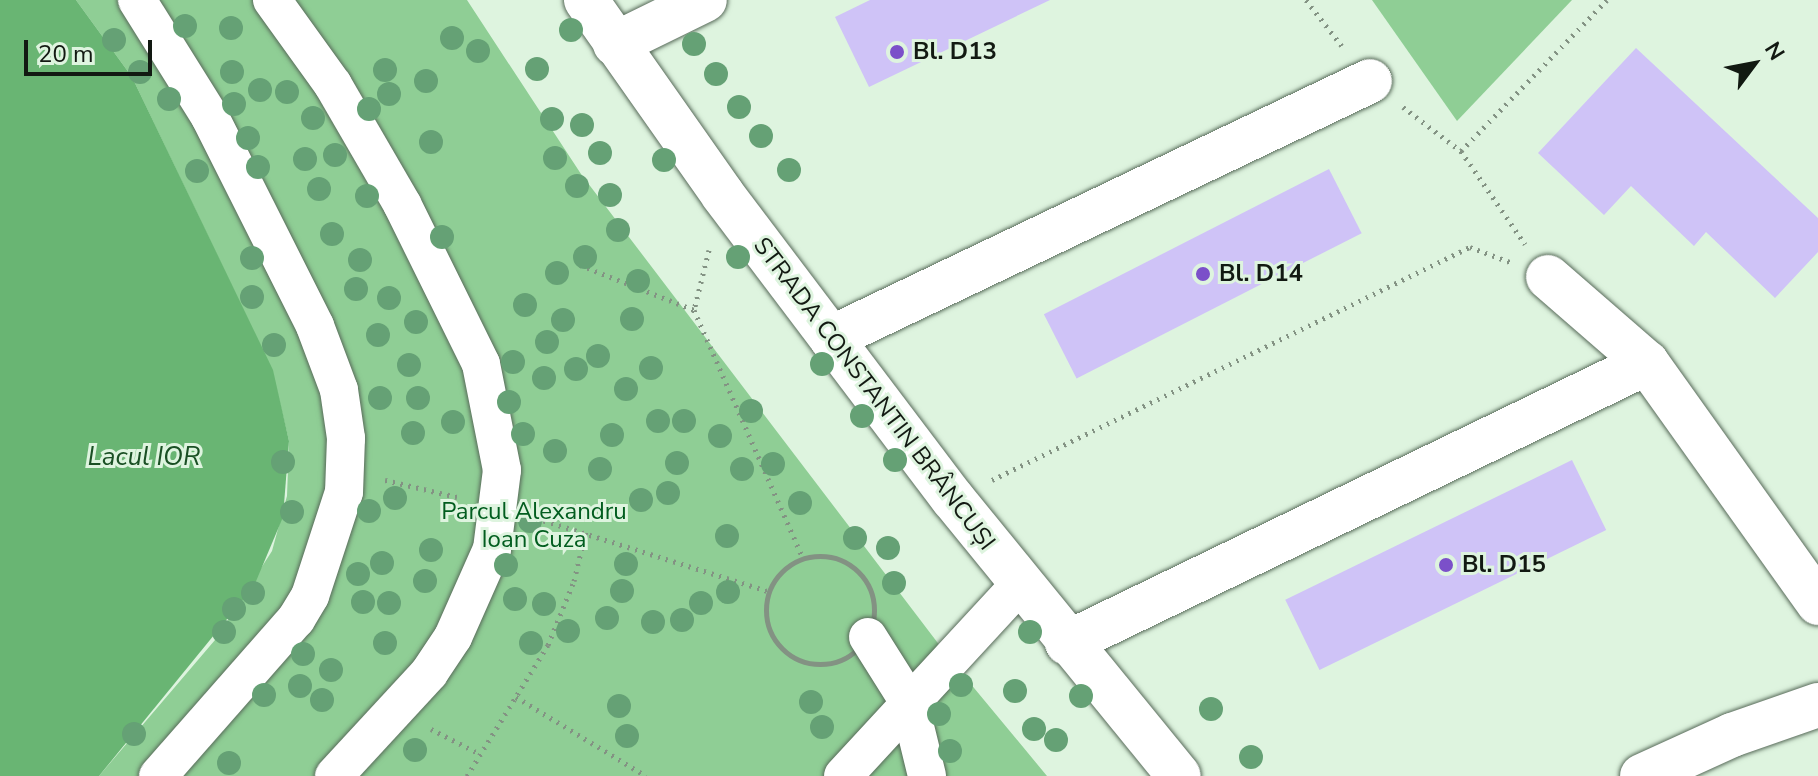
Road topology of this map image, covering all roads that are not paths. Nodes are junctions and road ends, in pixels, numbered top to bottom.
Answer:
1 (137, 0) edge
2 (272, 0) edge
3 (586, 0) edge
4 (705, 0) edge
5 (615, 44) junction
6 (1370, 81) road end
7 (1548, 277) road end
8 (831, 338) junction
9 (1647, 363) junction
10 (1019, 585) junction
11 (1818, 603) edge
12 (868, 637) dead end
13 (1067, 643) junction
14 (909, 702) junction
15 (1818, 705) edge
16 (158, 776) edge
17 (334, 776) edge
18 (843, 776) edge
19 (927, 776) edge
20 (1179, 776) edge
21 (1642, 776) edge

1 - 16 street
2 - 17 street
3 - 5 street, STRADA CONSTANTIN BRÂNCUȘI
4 - 5 street
5 - 8 street, STRADA CONSTANTIN BRÂNCUȘI
6 - 8 street
7 - 9 street
8 - 10 street, STRADA CONSTANTIN BRÂNCUȘI
9 - 11 street
9 - 13 street
10 - 13 street, STRADA CONSTANTIN BRÂNCUȘI
10 - 14 street
12 - 14 street
13 - 20 street, STRADA CONSTANTIN BRÂNCUȘI
14 - 18 street
14 - 19 street
15 - 21 street

